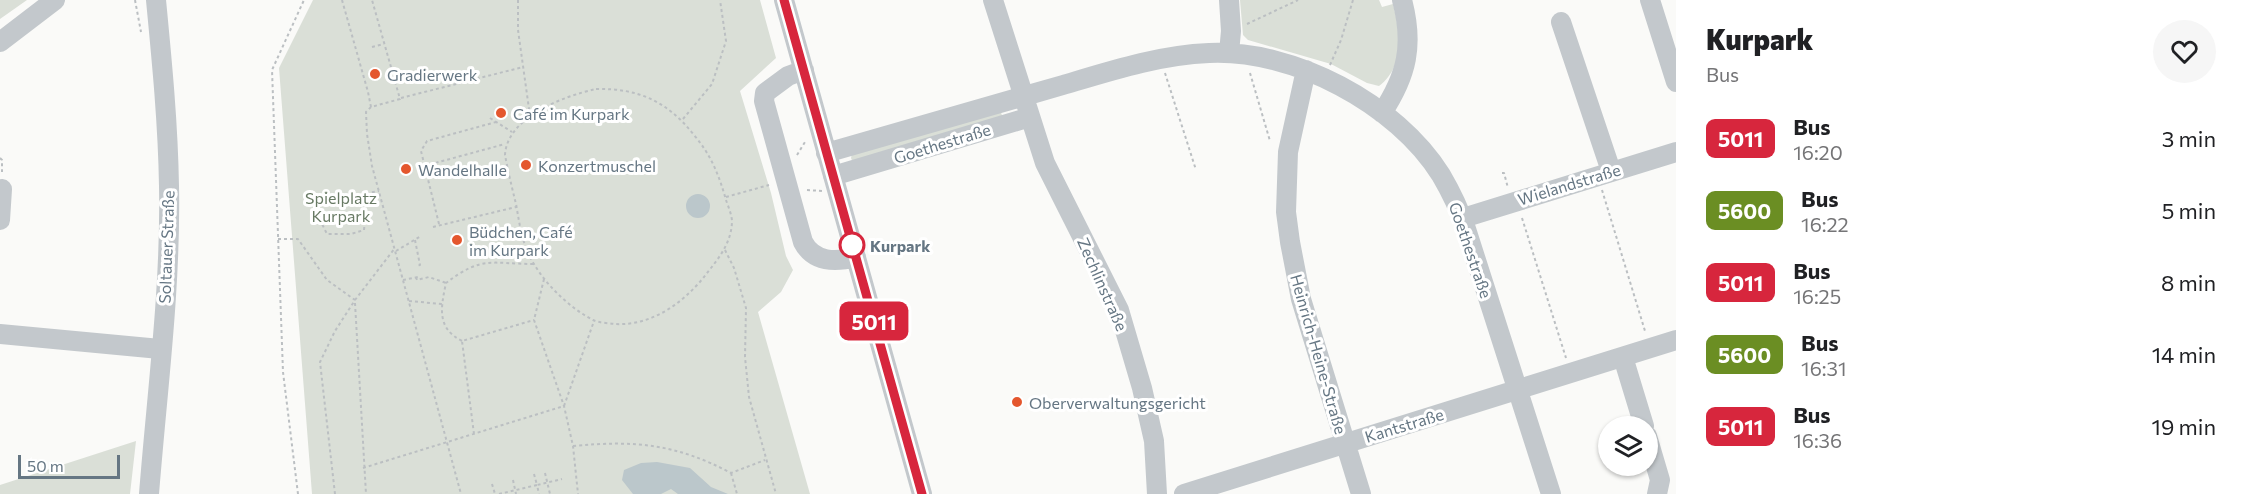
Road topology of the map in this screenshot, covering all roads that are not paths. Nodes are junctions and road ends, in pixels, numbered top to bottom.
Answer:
1 (55, 0) edge
2 (156, 0) edge
3 (784, 0) edge
4 (993, 0) edge
5 (1229, 0) edge
6 (1402, 0) edge
7 (1650, 0) edge
8 (1561, 22) dead end
9 (0, 42) edge
10 (1229, 53) junction
11 (804, 70) junction
12 (1306, 70) junction
13 (1676, 82) edge
14 (1023, 96) junction
15 (1382, 113) junction
16 (1030, 117) junction
17 (824, 145) junction
18 (1676, 152) edge
19 (1604, 173) junction
20 (835, 181) junction
21 (2, 189) dead end
22 (1462, 218) junction
23 (0, 220) edge
24 (856, 257) junction
25 (0, 334) edge
26 (1676, 340) edge
27 (160, 349) junction
28 (1623, 357) junction
29 (1517, 389) junction
30 (1641, 416) edge
31 (1345, 443) junction
32 (1658, 473) edge
33 (149, 494) edge
34 (922, 494) edge
35 (1157, 494) edge
36 (1184, 494) edge
37 (1361, 494) edge
38 (1551, 494) edge
39 (1657, 494) edge

1 - 9 street
2 - 27 street, Soltauer Straße
3 - 11 street
4 - 14 street
5 - 10 street
6 - 15 street
7 - 13 street
8 - 19 street
10 - 12 street, Goethestraße
10 - 14 street, Goethestraße
11 - 17 street
11 - 24 street
12 - 15 street, Goethestraße
12 - 31 street, Heinrich-Heine-Straße
14 - 16 street
14 - 17 street, Goethestraße
15 - 22 street, Goethestraße
16 - 20 street, Goethestraße
16 - 35 street, Zechlinstraße
17 - 20 street
18 - 19 street, Wielandstraße
19 - 22 street, Wielandstraße
20 - 24 street
21 - 23 street
22 - 29 street, Goethestraße
24 - 34 street
25 - 27 street
26 - 28 street, Kantstraße
27 - 33 street, Soltauer Straße
28 - 29 street, Kantstraße
28 - 30 street
29 - 31 street, Kantstraße
29 - 38 street, Goethestraße
31 - 36 street, Kantstraße
31 - 37 street, Heinrich-Heine-Straße
32 - 39 street

